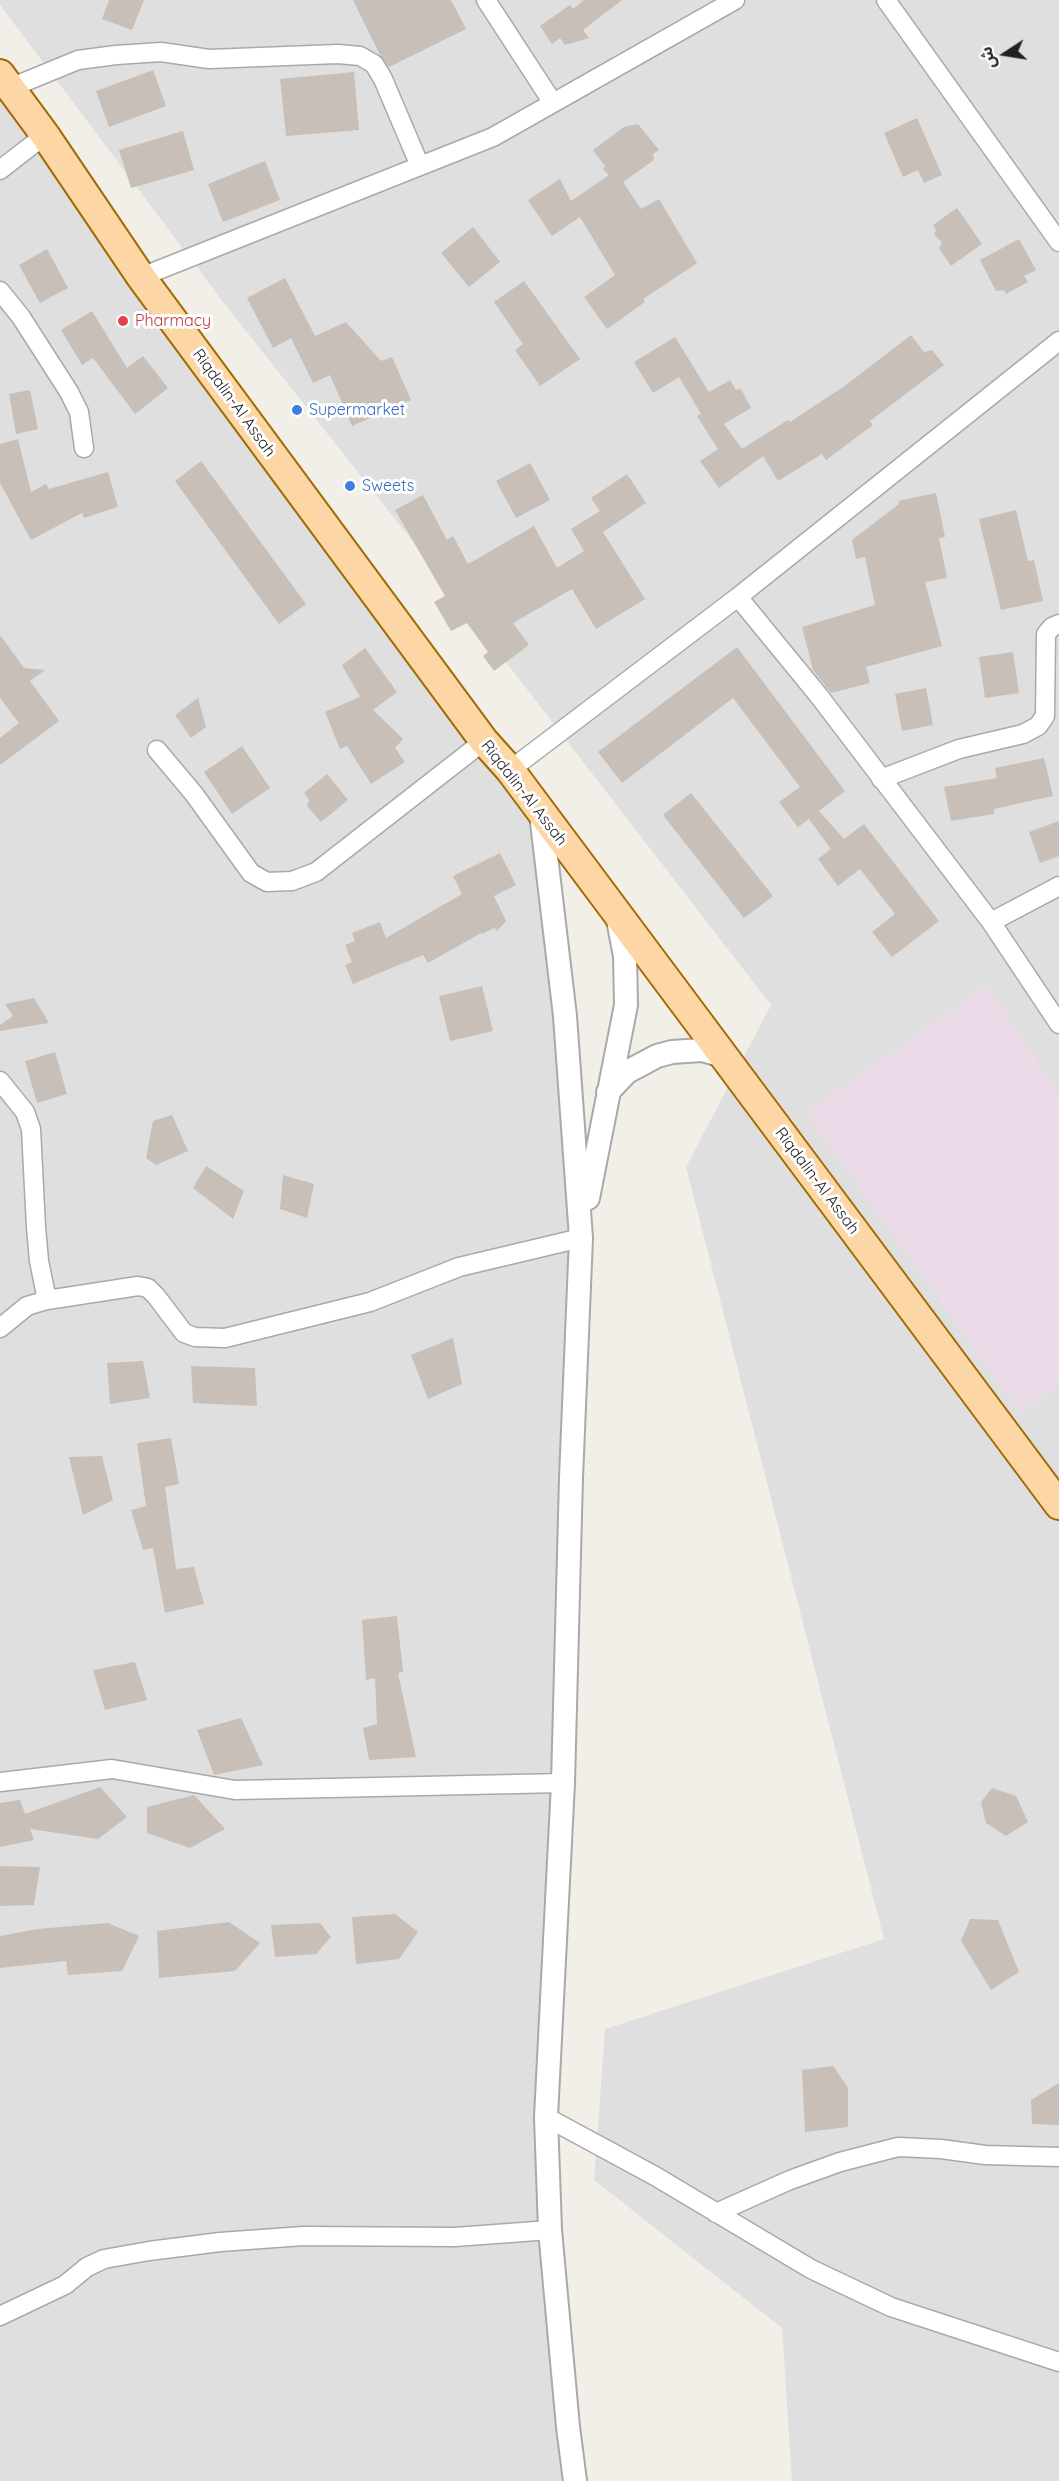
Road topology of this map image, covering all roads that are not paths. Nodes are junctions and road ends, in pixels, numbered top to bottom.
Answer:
1 (486, 0) edge
2 (735, 0) edge
3 (886, 0) edge
4 (5, 81) edge
5 (553, 103) junction
6 (45, 135) junction
7 (420, 166) junction
8 (0, 170) edge
9 (1059, 242) edge
10 (141, 277) junction
11 (0, 291) edge
12 (1059, 342) edge
13 (84, 448) dead end
14 (738, 597) junction
15 (1059, 624) edge
16 (484, 741) junction
17 (157, 750) dead end
18 (510, 770) junction
19 (881, 779) junction
20 (541, 814) junction
21 (1059, 886) edge
22 (616, 912) junction
23 (992, 922) junction
24 (1059, 1024) edge
25 (723, 1056) junction
26 (0, 1082) edge
27 (608, 1092) junction
28 (581, 1238) junction
29 (47, 1300) junction
30 (0, 1328) edge
31 (1059, 1505) edge
32 (0, 1782) edge
33 (563, 1783) junction
34 (546, 2117) junction
35 (1059, 2157) edge
36 (716, 2213) junction
37 (550, 2230) junction
38 (0, 2316) edge
39 (1059, 2362) edge
40 (575, 2481) edge

1 - 5 street
2 - 5 street
3 - 9 street
4 - 6 main road, Riqdalin-Al Assah
4 - 7 street
5 - 7 street
6 - 8 street
6 - 10 main road, Riqdalin-Al Assah
7 - 10 street
10 - 16 main road, Riqdalin-Al Assah
11 - 13 street
12 - 14 street
14 - 18 street
14 - 19 street
15 - 19 street
16 - 17 street
16 - 18 main road, Riqdalin-Al Assah
18 - 20 main road, Riqdalin-Al Assah
19 - 23 street
20 - 22 main road, Riqdalin-Al Assah
20 - 28 street
21 - 23 street
22 - 25 main road, Riqdalin-Al Assah
22 - 27 street
23 - 24 street
25 - 27 street
25 - 31 main road, Riqdalin-Al Assah
26 - 29 street
27 - 28 street
28 - 29 street
28 - 33 street
29 - 30 street
32 - 33 street
33 - 34 street
34 - 36 street
34 - 37 street
35 - 36 street
36 - 39 street
37 - 38 street
37 - 40 street

